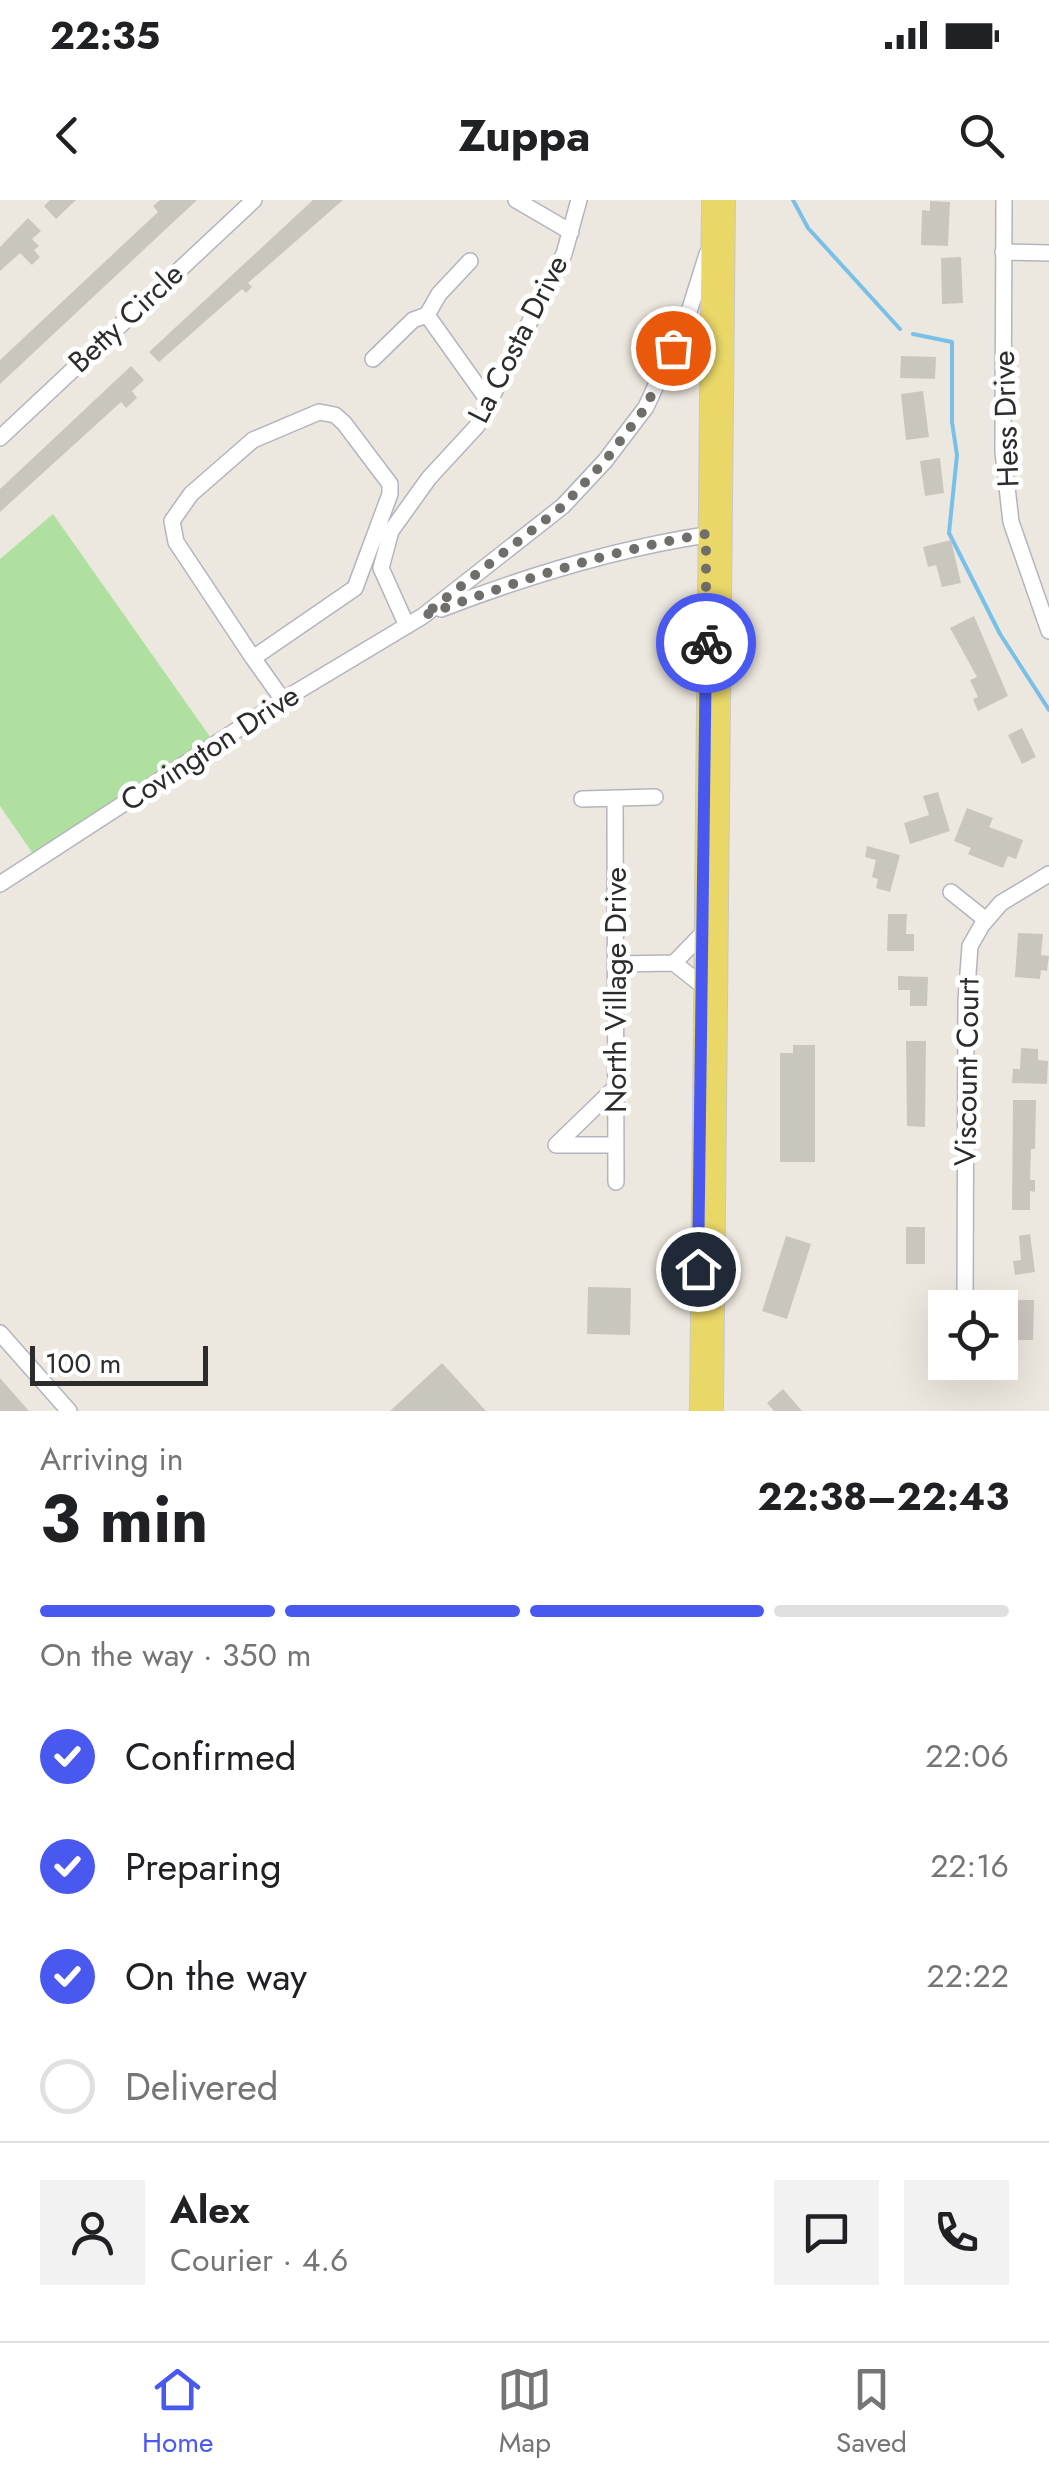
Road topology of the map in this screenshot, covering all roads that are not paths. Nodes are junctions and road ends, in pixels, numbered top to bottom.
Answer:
1 (254, 200) edge
2 (516, 200) edge
3 (580, 200) edge
4 (711, 200) edge
5 (726, 200) edge
6 (1004, 200) edge
7 (570, 232) junction
8 (711, 240) junction
9 (1003, 252) junction
10 (1049, 253) edge
11 (470, 261) dead end
12 (427, 316) junction
13 (373, 359) dead end
14 (490, 402) junction
15 (0, 438) edge
16 (723, 522) junction
17 (706, 534) junction
18 (423, 616) junction
19 (407, 626) junction
20 (1049, 631) edge
21 (253, 658) junction
22 (283, 700) junction
23 (615, 798) junction
24 (655, 798) dead end
25 (582, 799) dead end
26 (1049, 874) edge
27 (0, 884) edge
28 (950, 892) dead end
29 (986, 920) junction
30 (704, 932) junction
31 (674, 963) junction
32 (618, 964) junction
33 (703, 986) junction
34 (617, 1086) junction
35 (616, 1146) junction
36 (616, 1182) dead end
37 (965, 1290) edge
38 (0, 1333) edge
39 (70, 1411) edge
40 (698, 1411) edge
41 (714, 1411) edge

1 - 15 street, Betty Circle
2 - 7 street
3 - 7 street, La Costa Drive
4 - 8 main road
5 - 16 main road
6 - 9 street, Hess Drive
7 - 14 street, La Costa Drive
8 - 17 main road
8 - 18 street, Covington Drive
9 - 10 street
9 - 20 street, Hess Drive
11 - 12 street
12 - 13 street
12 - 14 street
14 - 19 street, La Costa Drive
16 - 17 street, Covington Drive
16 - 41 main road
17 - 18 street, Covington Drive
17 - 30 main road
18 - 19 street, Covington Drive
19 - 22 street, Covington Drive
21 - 21 street
21 - 22 street
22 - 27 street, Covington Drive
23 - 24 street
23 - 25 street
23 - 32 street, North Village Drive
26 - 29 street
28 - 29 street
29 - 37 street, Viscount Court
30 - 31 street
30 - 33 main road
31 - 32 street
31 - 33 street
32 - 34 street, North Village Drive
33 - 40 main road
34 - 35 street, North Village Drive
34 - 35 street
35 - 36 street, North Village Drive
38 - 39 street

